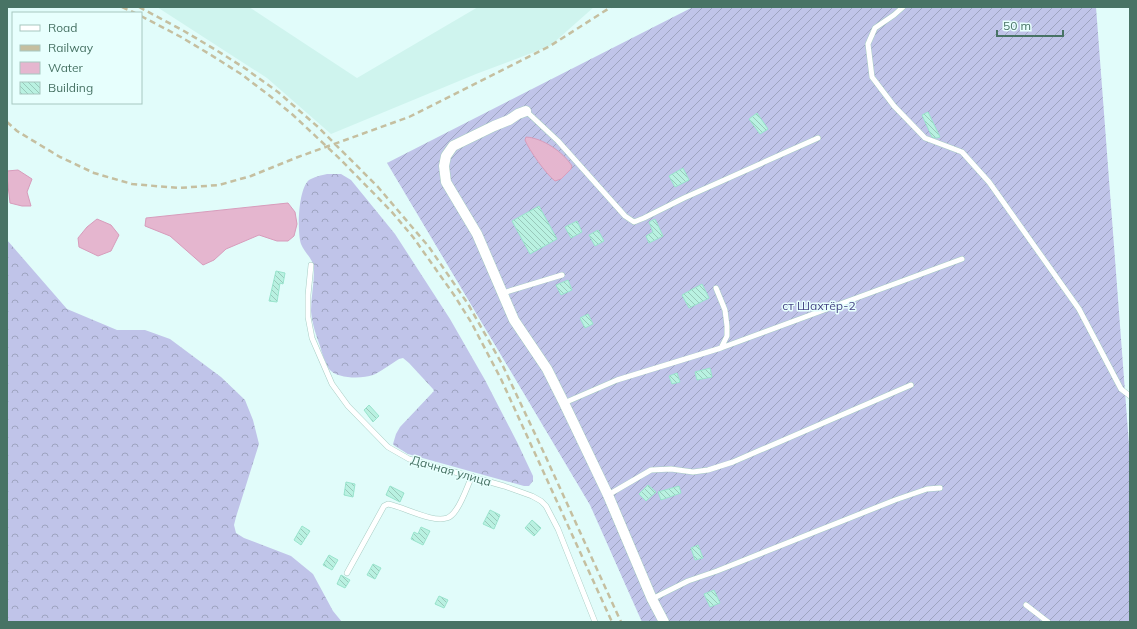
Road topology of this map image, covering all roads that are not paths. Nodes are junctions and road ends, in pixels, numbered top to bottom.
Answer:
1 (903, 7) edge
2 (526, 111) joint
3 (818, 138) dead end
4 (962, 258) dead end
5 (311, 265) dead end
6 (562, 275) dead end
7 (716, 288) dead end
8 (503, 294) junction
9 (721, 348) junction
10 (911, 385) dead end
11 (1130, 396) edge
12 (564, 403) junction
13 (472, 476) junction
14 (940, 488) dead end
15 (608, 495) junction
16 (347, 573) dead end
17 (652, 599) junction
18 (1026, 605) dead end
19 (595, 622) edge
20 (664, 622) edge
21 (1048, 622) edge

1 - 11 lane
2 - 3 lane
2 - 8 street
4 - 9 lane
5 - 13 lane, Дачная улица
6 - 8 lane
7 - 9 lane
8 - 12 street
9 - 12 lane
10 - 15 lane
12 - 15 street
13 - 16 lane
13 - 19 lane, Дачная улица
14 - 17 lane
15 - 17 street
17 - 20 street
18 - 21 lane

